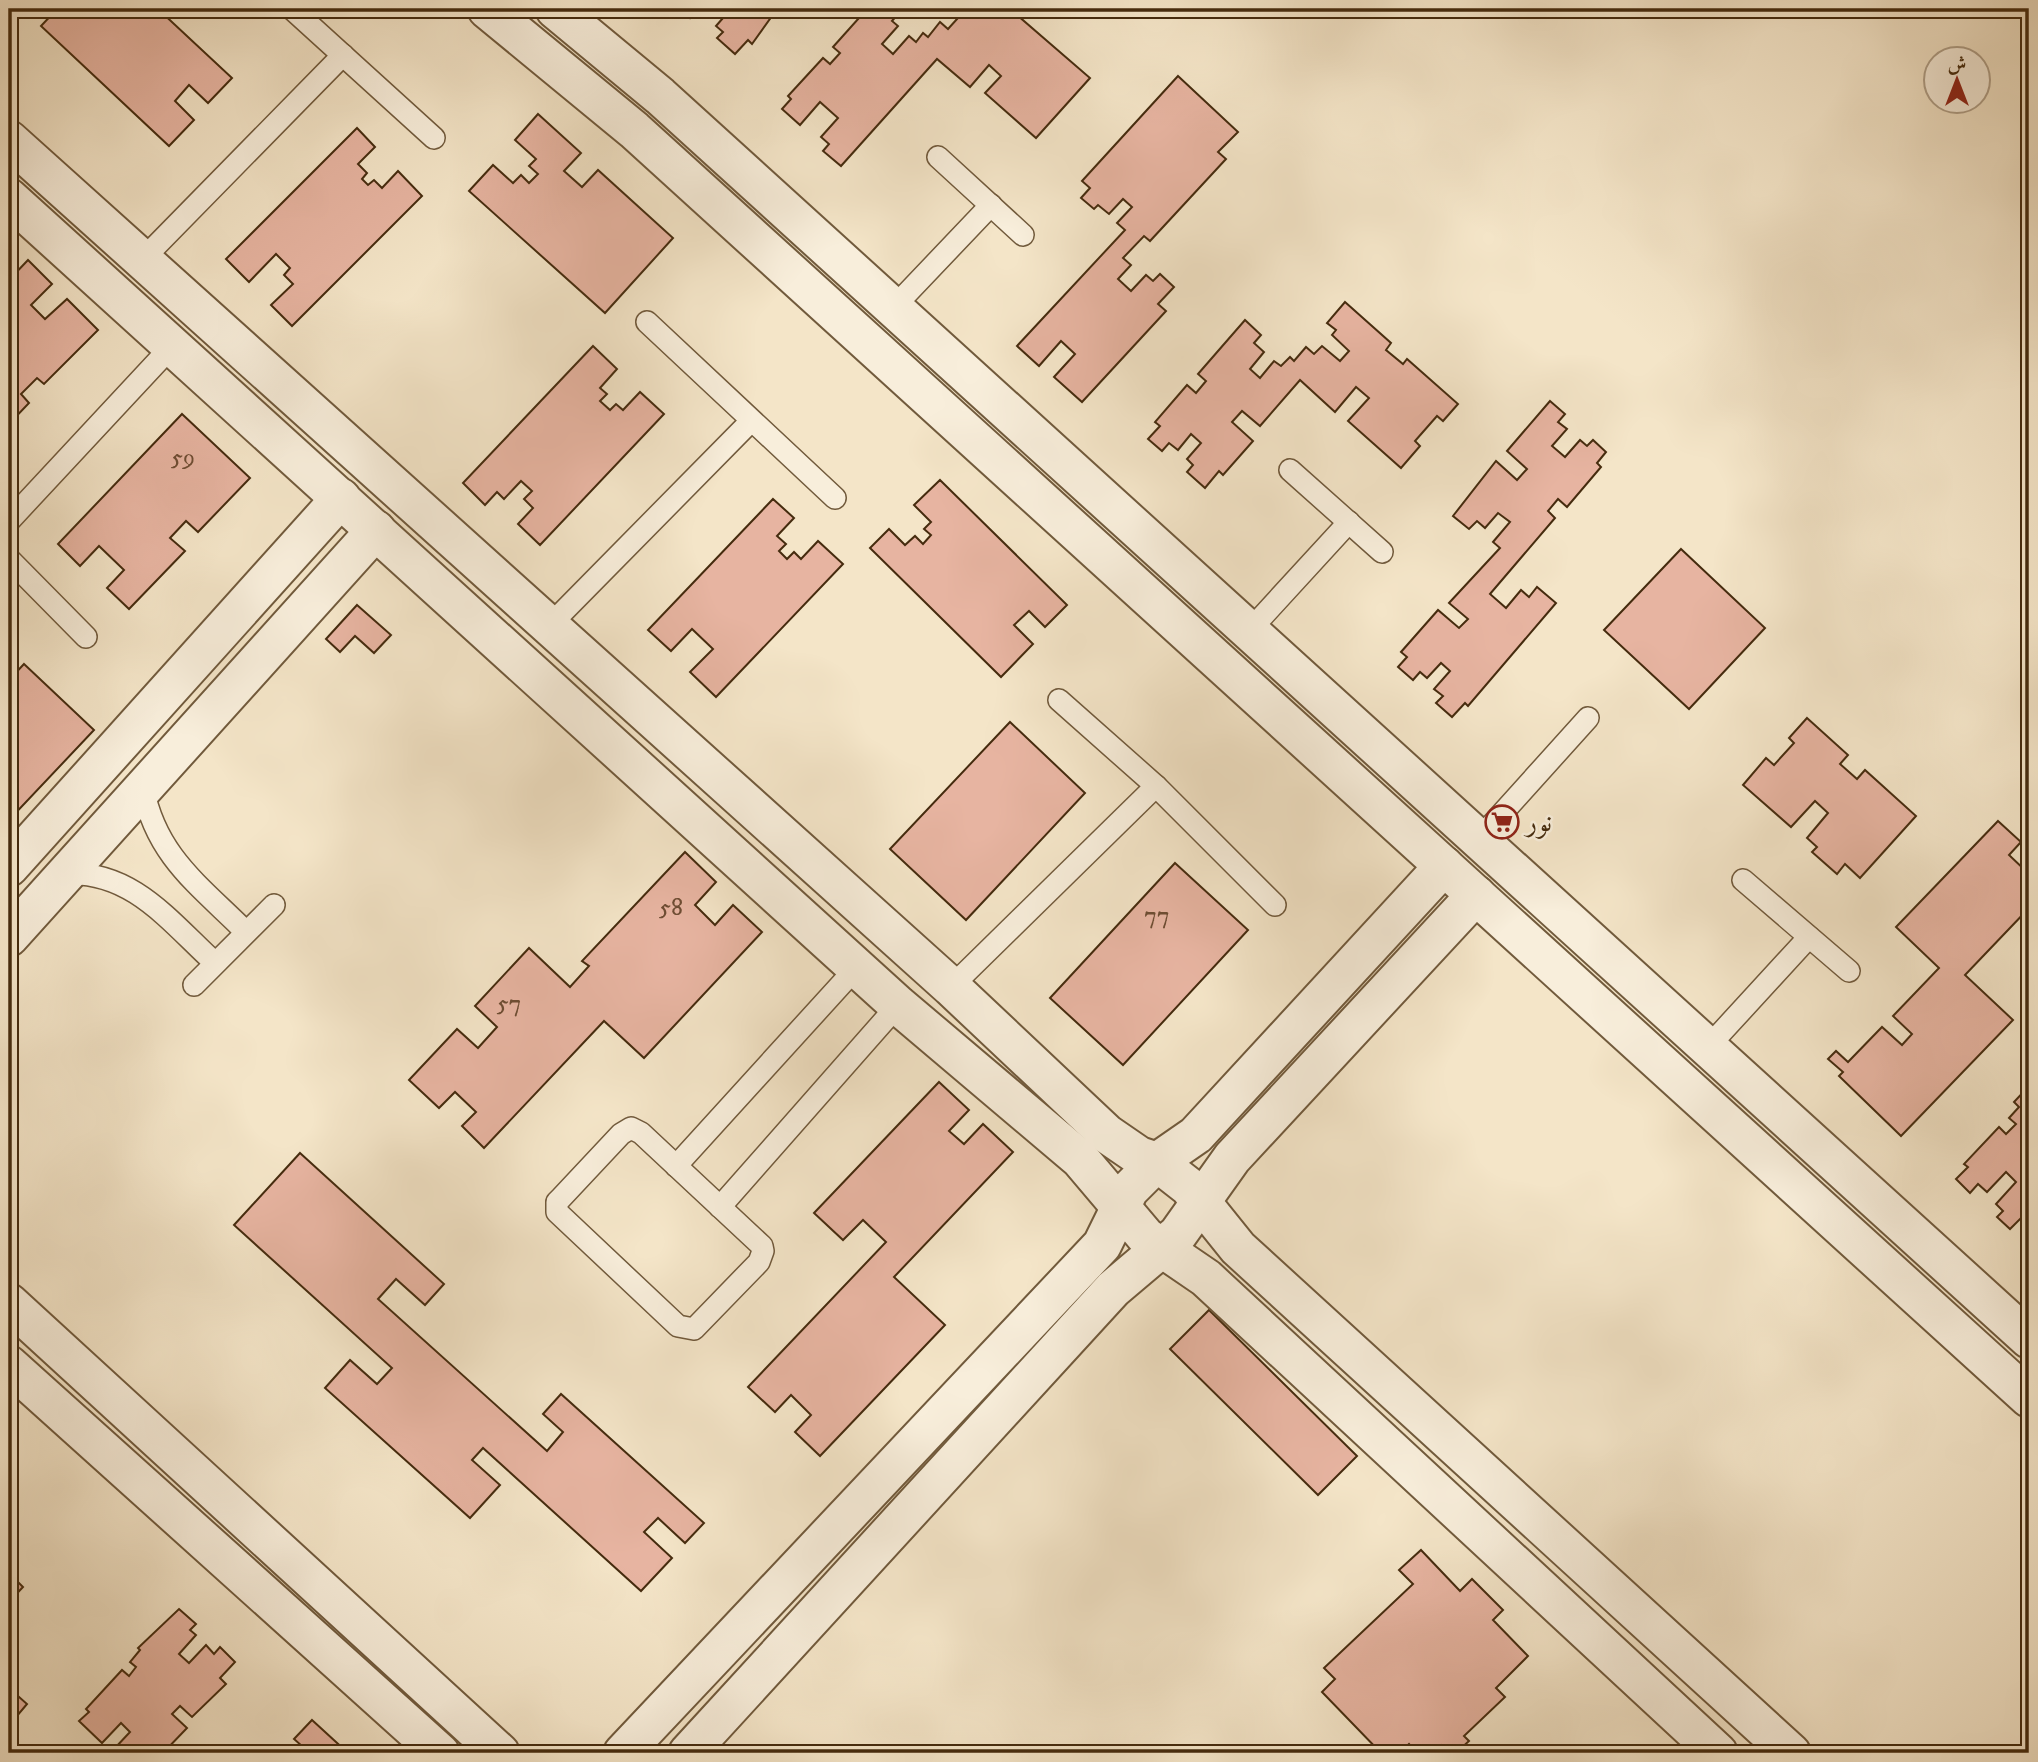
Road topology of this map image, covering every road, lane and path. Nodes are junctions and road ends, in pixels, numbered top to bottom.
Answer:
1 (292, 9) edge
2 (487, 9) edge
3 (555, 9) edge
4 (343, 55) junction
5 (660, 96) junction
6 (634, 130) junction
7 (434, 138) dead end
8 (9, 140) edge
9 (938, 157) dead end
10 (9, 198) edge
11 (990, 205) junction
12 (1023, 235) dead end
13 (142, 260) junction
14 (893, 309) junction
15 (648, 322) dead end
16 (172, 346) junction
17 (751, 421) junction
18 (1290, 470) dead end
19 (341, 498) junction
20 (835, 498) dead end
21 (9, 521) edge
22 (1349, 522) junction
23 (376, 530) junction
24 (1382, 552) dead end
25 (9, 559) edge
26 (550, 626) junction
27 (1249, 631) junction
28 (86, 637) dead end
29 (1059, 700) dead end
30 (1588, 718) dead end
31 (1156, 786) junction
32 (143, 788) junction
33 (1479, 839) junction
34 (1444, 866) junction
35 (9, 867) edge
36 (65, 874) junction
37 (1743, 880) dead end
38 (1476, 895) junction
39 (274, 905) dead end
40 (1275, 905) dead end
41 (246, 932) junction
42 (9, 936) edge
43 (1809, 937) junction
44 (215, 963) junction
45 (857, 967) junction
46 (1849, 971) dead end
47 (194, 985) dead end
48 (951, 987) junction
49 (898, 1005) junction
50 (1708, 1047) junction
51 (1157, 1162) junction
52 (676, 1166) junction
53 (1203, 1201) junction
54 (720, 1207) junction
55 (1119, 1208) junction
56 (1163, 1249) junction
57 (9, 1303) edge
58 (2029, 1339) edge
59 (9, 1365) edge
60 (2029, 1398) edge
61 (476, 1746) edge
62 (440, 1753) edge
63 (623, 1753) edge
64 (688, 1753) edge
65 (1718, 1753) edge
66 (1791, 1753) edge

1 - 4 lane
2 - 6 street
3 - 5 street
4 - 7 lane
4 - 13 lane
5 - 6 street
5 - 14 street
6 - 34 street
8 - 13 street
9 - 11 lane
10 - 16 street
11 - 12 lane
11 - 14 lane
13 - 26 street
14 - 27 street
15 - 17 lane
16 - 19 street
16 - 21 lane
17 - 20 lane
17 - 26 lane
18 - 22 lane
19 - 23 street
19 - 35 street
22 - 24 lane
22 - 27 lane
23 - 32 street
23 - 45 street
25 - 28 lane
26 - 48 street
27 - 33 street
29 - 31 lane
30 - 33 lane
31 - 40 lane
31 - 48 lane
32 - 36 street
32 - 41 lane
33 - 50 street
34 - 38 street
34 - 51 street
36 - 42 street
36 - 44 lane
37 - 43 lane
38 - 53 street
38 - 60 street
39 - 41 lane
41 - 44 lane
43 - 46 lane
43 - 50 lane
44 - 47 lane
45 - 49 street
45 - 52 lane
48 - 51 street
49 - 54 lane
49 - 55 street
50 - 58 street
51 - 53 street
51 - 55 street
52 - 54 lane
52 - 54 lane
53 - 56 street
53 - 66 street
55 - 56 street
55 - 63 street
56 - 64 street
56 - 65 street
57 - 61 street
59 - 62 street

